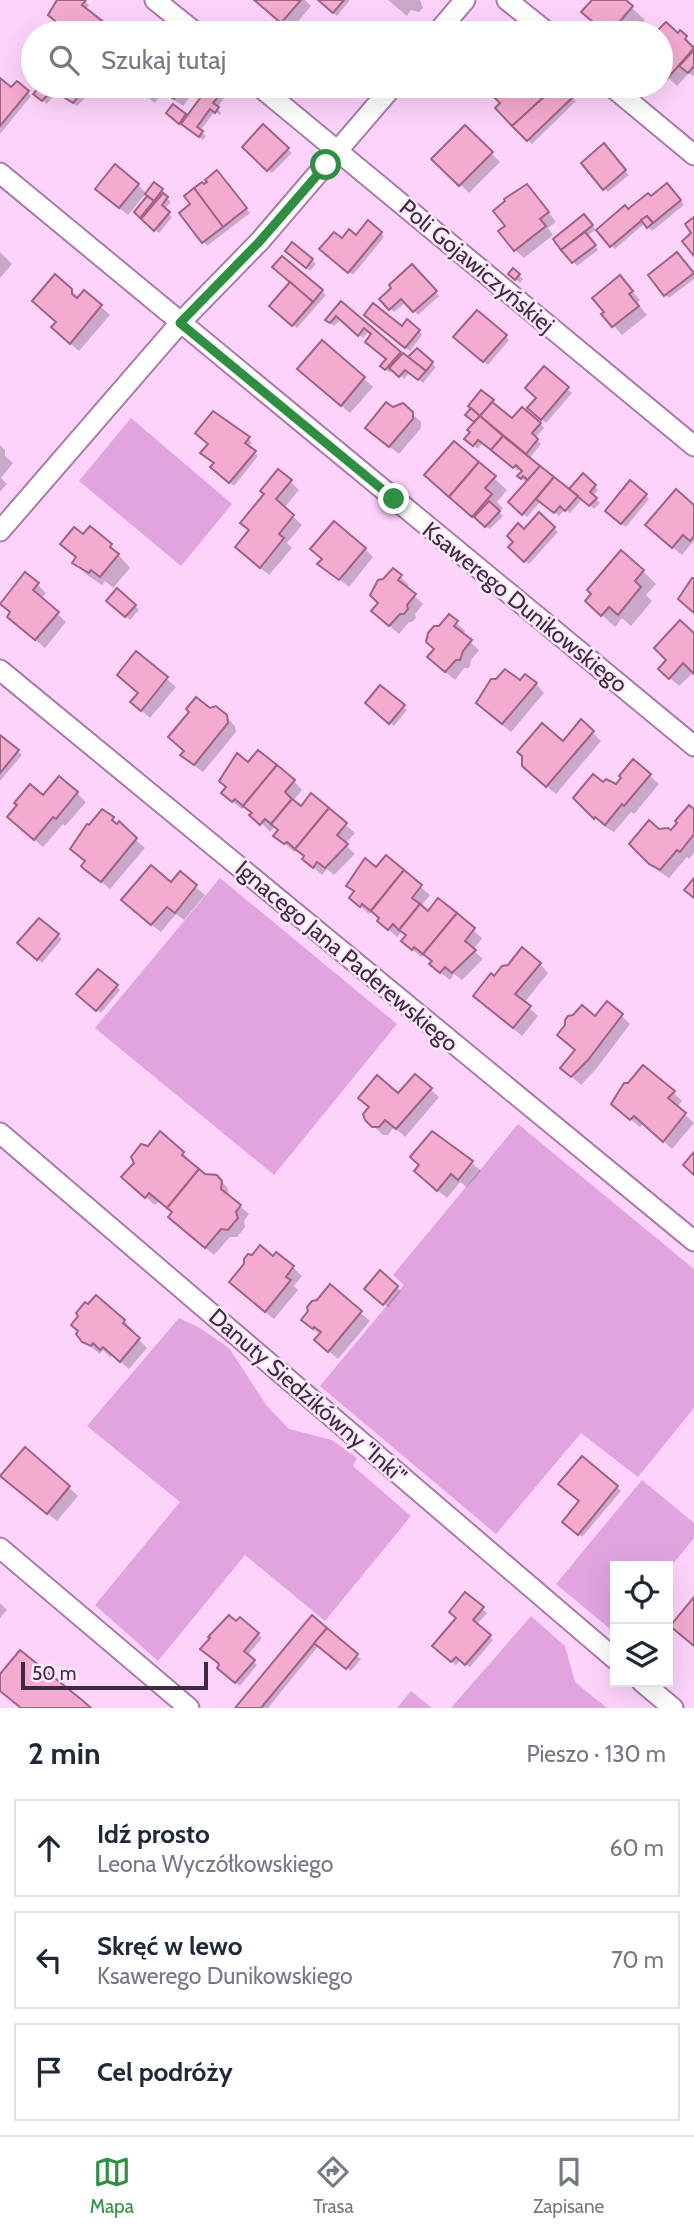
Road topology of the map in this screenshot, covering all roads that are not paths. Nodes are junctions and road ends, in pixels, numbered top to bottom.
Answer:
1 (155, 0) edge
2 (465, 0) edge
3 (518, 3) edge
4 (181, 21) edge
5 (447, 21) edge
6 (536, 21) edge
7 (274, 98) edge
8 (383, 98) edge
9 (625, 98) edge
10 (338, 151) junction
11 (694, 155) edge
12 (0, 173) edge
13 (180, 323) junction
14 (694, 446) edge
15 (0, 531) edge
16 (0, 670) edge
17 (694, 746) edge
18 (0, 1133) edge
19 (694, 1241) edge
20 (0, 1548) edge
21 (610, 1655) edge
22 (648, 1687) edge
23 (189, 1708) edge
24 (673, 1708) edge

1 - 4 street
2 - 5 street
3 - 6 street
7 - 10 street, Poli Gojawiczyńskiej
8 - 10 street
9 - 11 street
10 - 13 street
10 - 14 street, Poli Gojawiczyńskiej
12 - 13 street, Ksawerego Dunikowskiego
13 - 15 street
13 - 17 street, Ksawerego Dunikowskiego
16 - 19 street, Ignacego Jana Paderewskiego
18 - 21 street, Danuty Siedzikówny "Inki"
20 - 23 street
22 - 24 street

